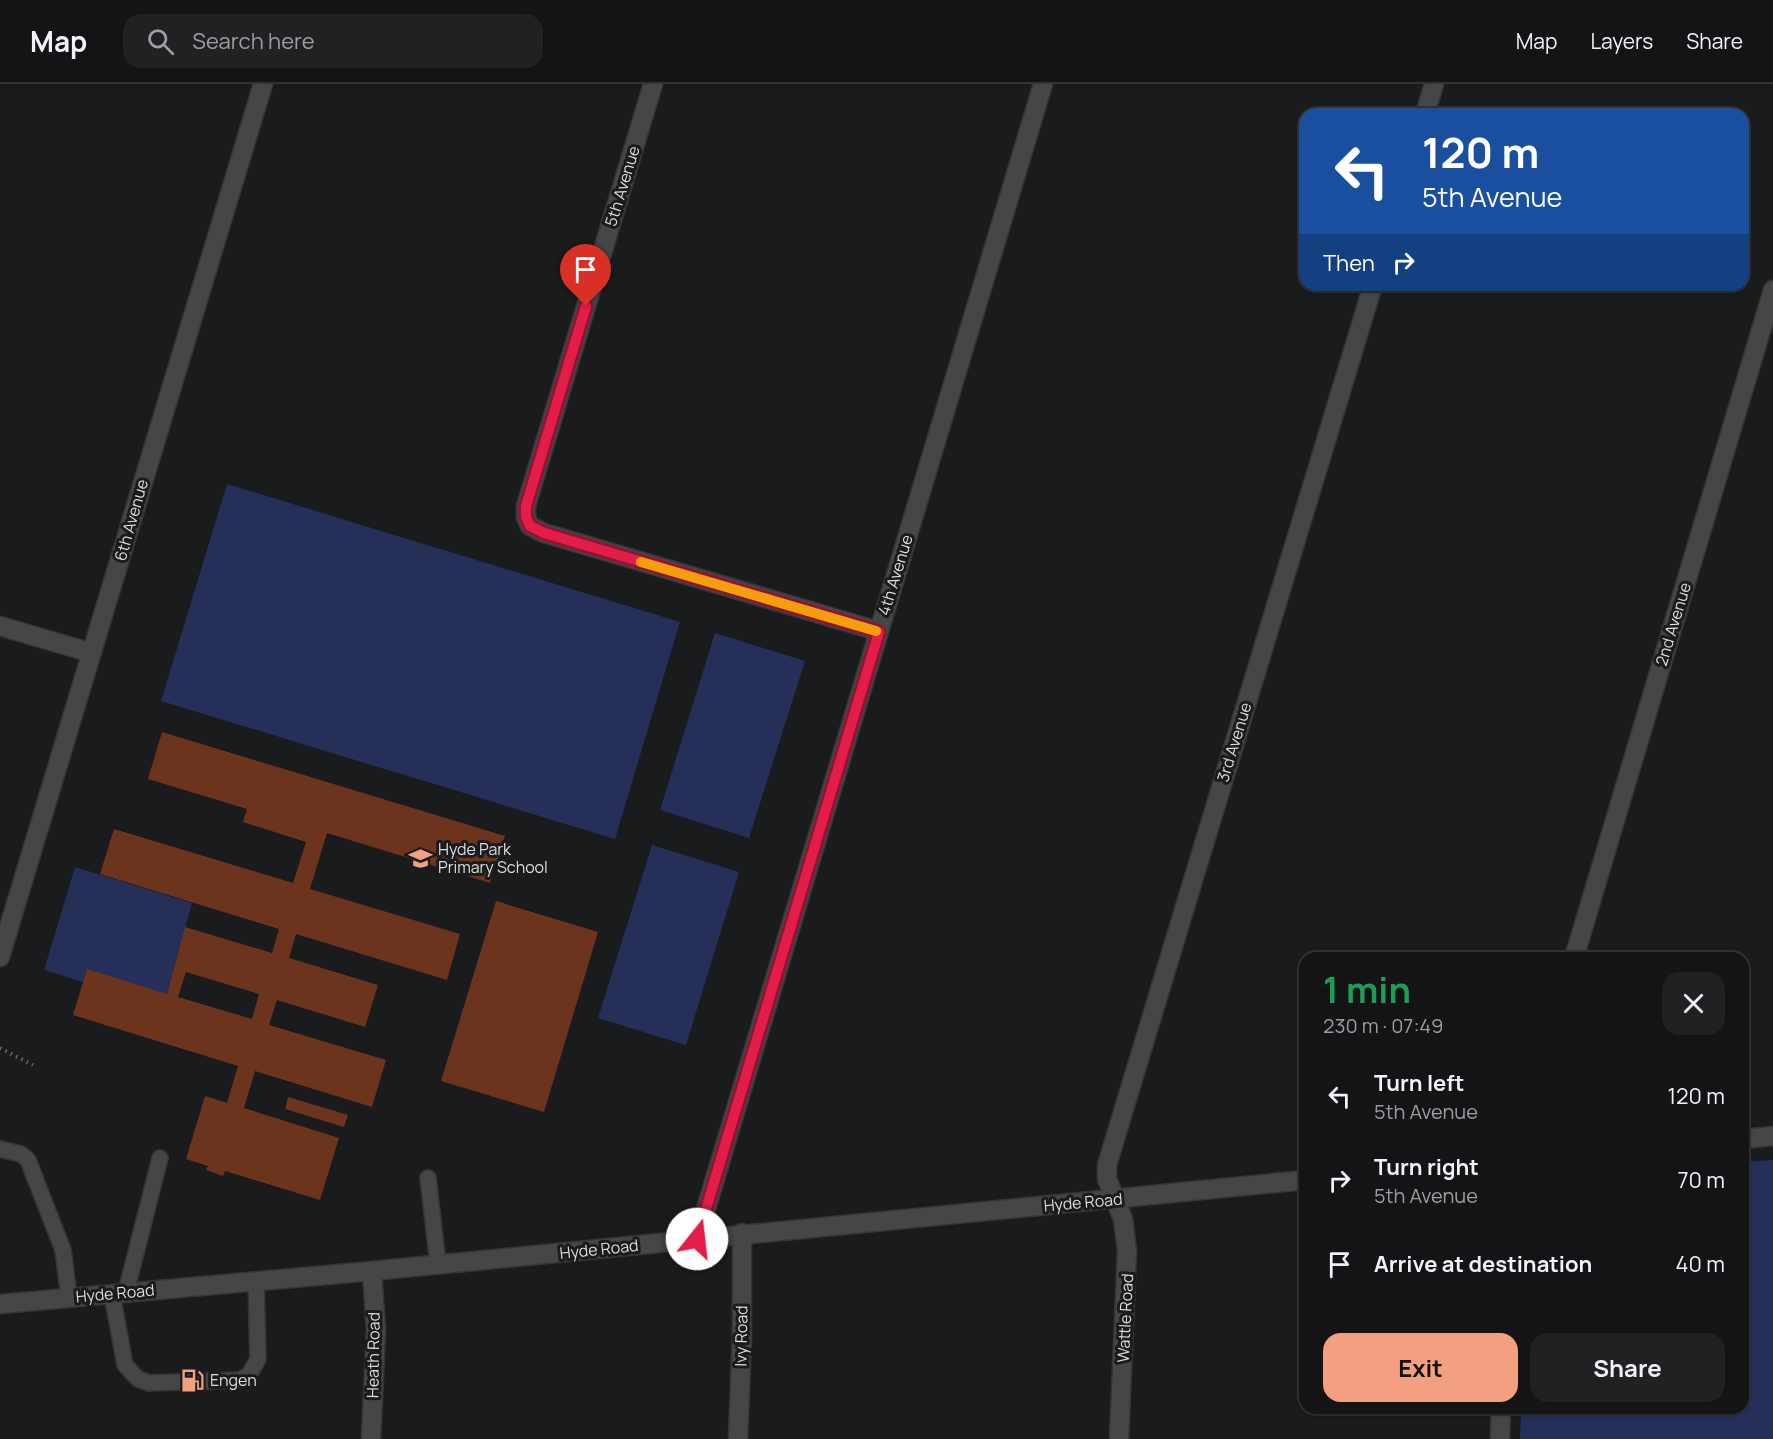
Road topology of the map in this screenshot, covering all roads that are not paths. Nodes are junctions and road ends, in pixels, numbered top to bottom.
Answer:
1 (263, 84) edge
2 (653, 84) edge
3 (1043, 84) edge
4 (1434, 84) edge
5 (1427, 108) edge
6 (1773, 290) edge
7 (1371, 291) edge
8 (0, 626) edge
9 (879, 632) junction
10 (92, 653) junction
11 (1576, 952) edge
12 (0, 957) edge
13 (1773, 1136) edge
14 (1749, 1138) edge
15 (0, 1149) edge
16 (160, 1158) dead end
17 (428, 1178) dead end
18 (1299, 1181) edge
19 (1114, 1199) junction
20 (742, 1233) junction
21 (697, 1239) junction
22 (438, 1264) junction
23 (372, 1271) junction
24 (256, 1280) junction
25 (119, 1293) junction
26 (69, 1297) junction
27 (0, 1304) edge
28 (1501, 1414) edge
29 (371, 1439) edge
30 (738, 1439) edge
31 (1119, 1439) edge
32 (1500, 1439) edge

1 - 10 street, 6th Avenue
2 - 9 street, 5th Avenue
3 - 9 street, 4th Avenue
4 - 5 street
6 - 11 street, 2nd Avenue
7 - 19 street, 3rd Avenue
8 - 10 street
9 - 21 street, 4th Avenue
10 - 12 street, 6th Avenue
13 - 14 street
15 - 26 lane
16 - 25 lane
17 - 22 lane
18 - 19 street, Hyde Road
19 - 20 street, Hyde Road
19 - 31 street, Wattle Road
20 - 21 street, Hyde Road
20 - 30 street, Ivy Road
21 - 22 street, Hyde Road
22 - 23 street, Hyde Road
23 - 24 street, Hyde Road
23 - 29 street, Heath Road
24 - 25 street, Hyde Road
24 - 25 lane
25 - 26 street, Hyde Road
26 - 27 street, Hyde Road
28 - 32 street

